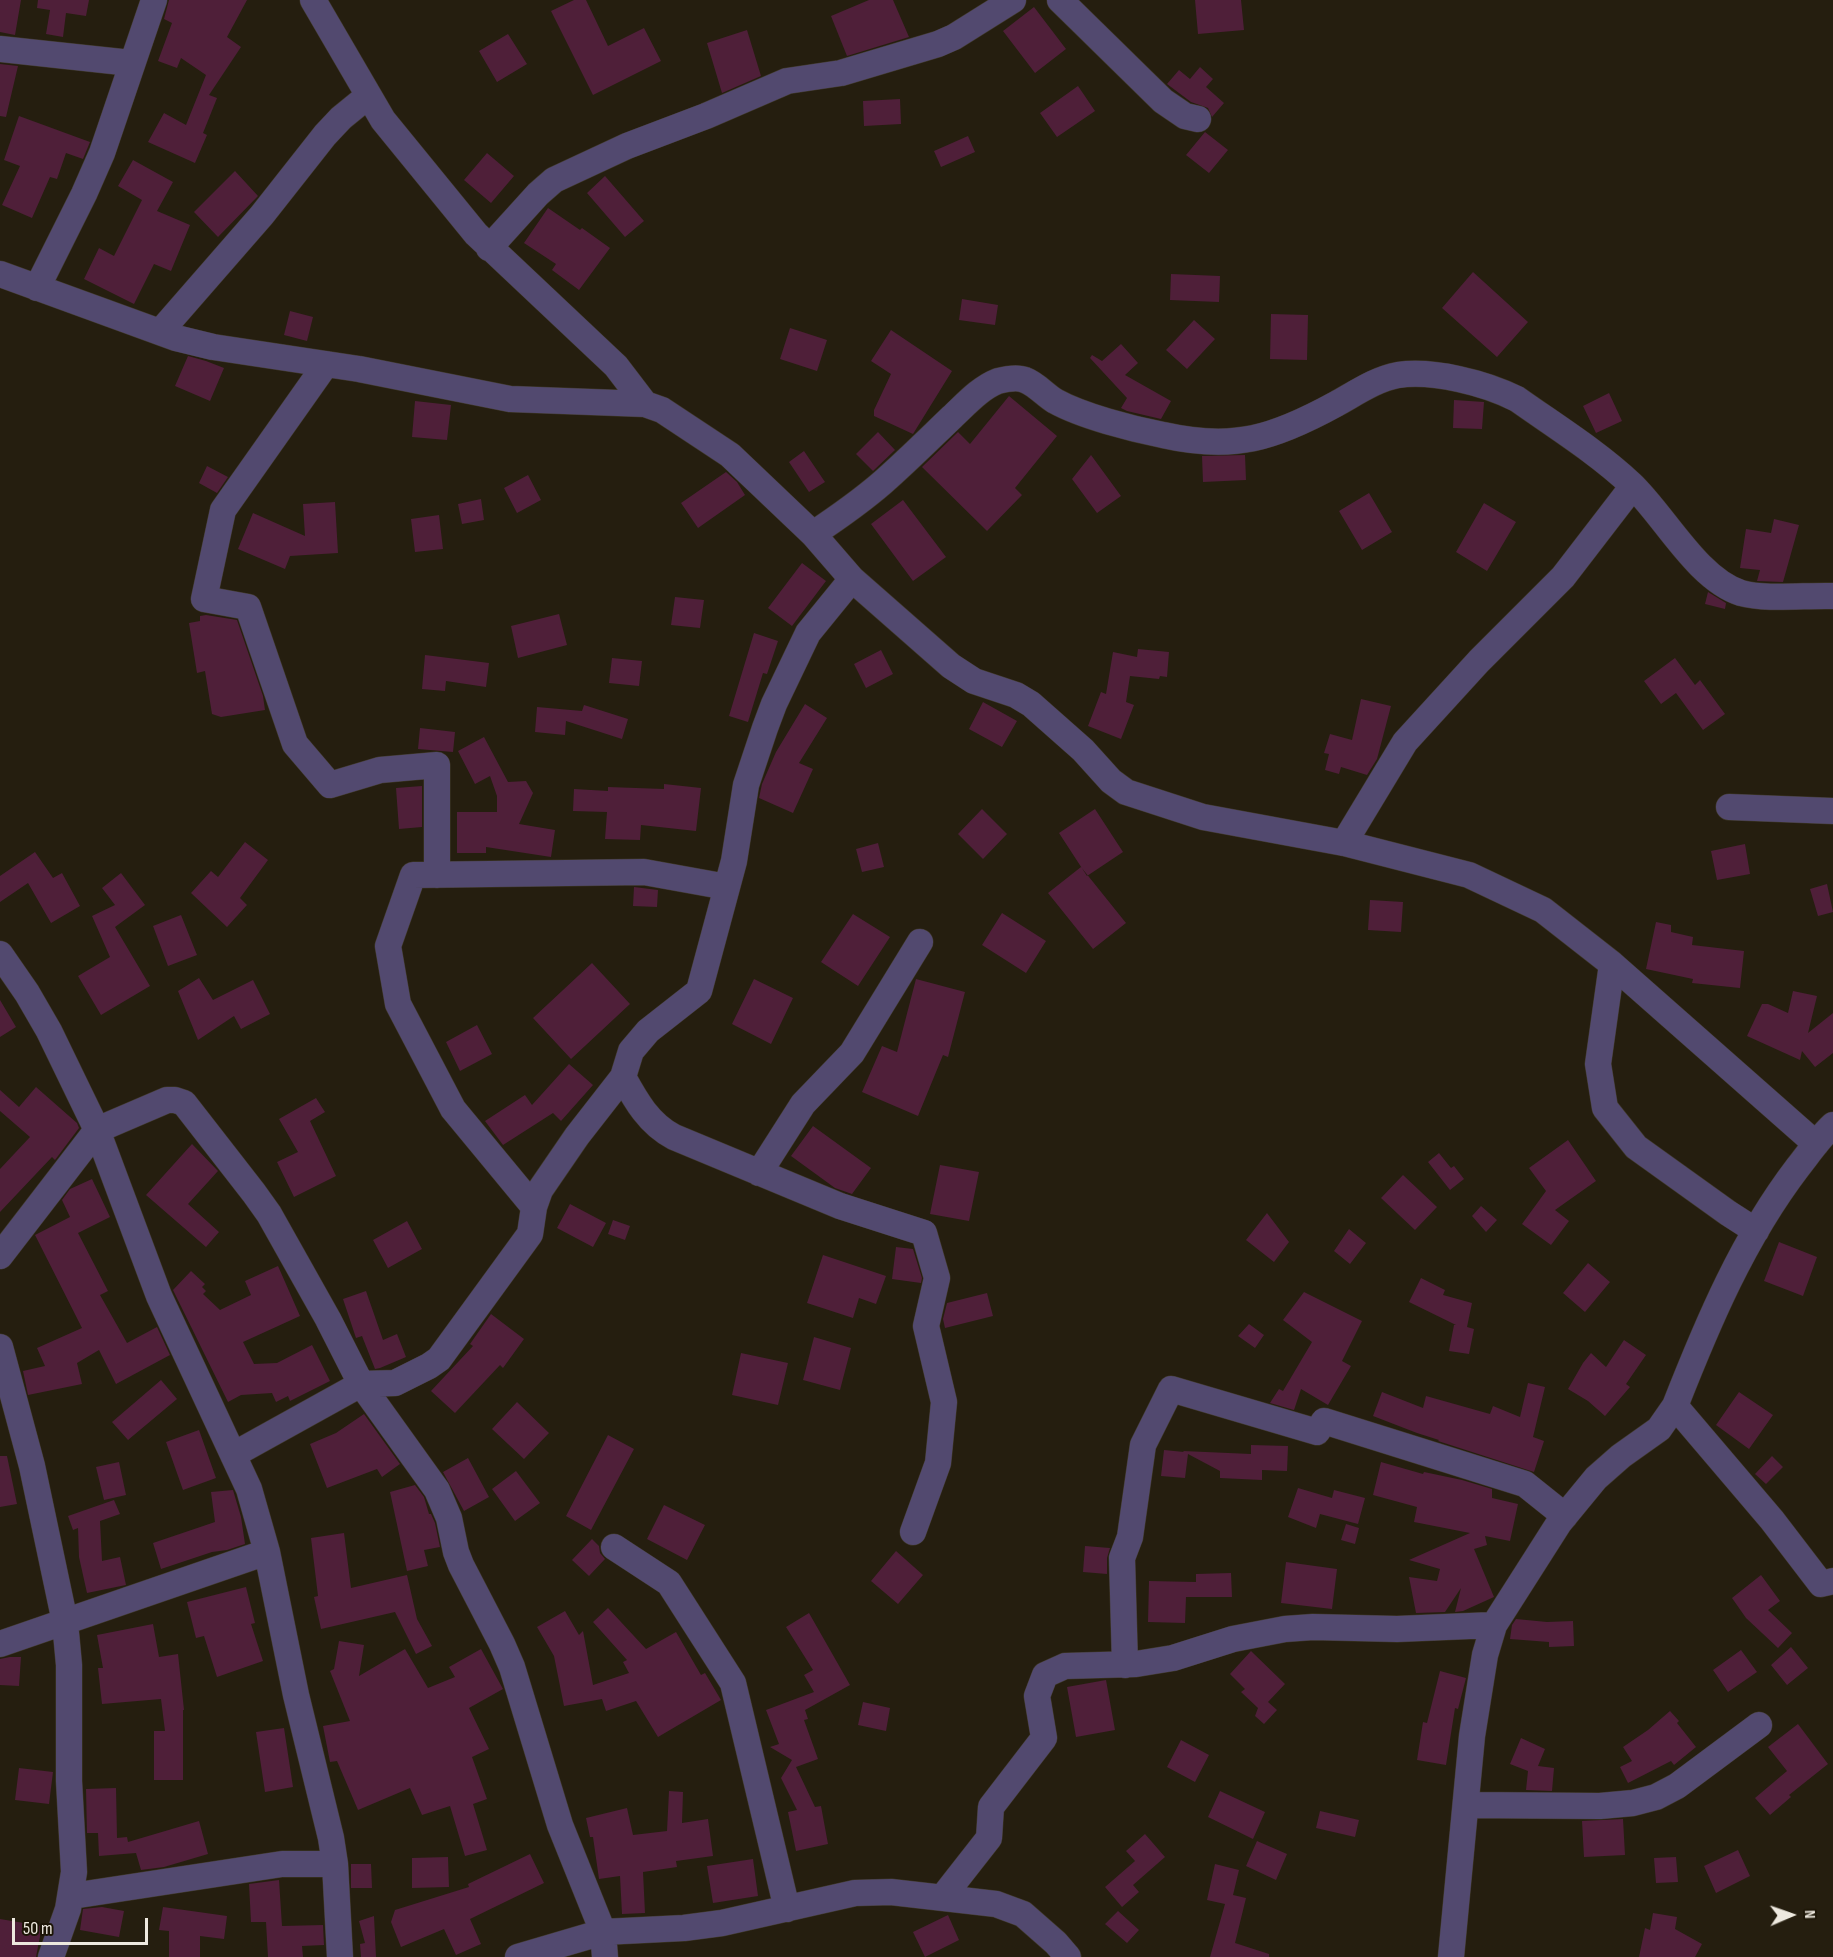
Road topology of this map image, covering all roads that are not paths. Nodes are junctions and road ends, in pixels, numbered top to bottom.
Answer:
1 (154, 0) edge
2 (313, 0) edge
3 (1013, 0) edge
4 (1060, 0) edge
5 (0, 49) edge
6 (131, 63) junction
7 (368, 96) junction
8 (1198, 119) dead end
9 (489, 248) junction
10 (0, 274) edge
11 (37, 288) junction
12 (160, 332) junction
13 (326, 364) junction
14 (645, 404) junction
15 (1633, 486) junction
16 (813, 534) junction
17 (852, 579) junction
18 (1833, 596) edge
19 (1729, 807) dead end
20 (1833, 812) edge
21 (1344, 843) junction
22 (437, 875) junction
23 (727, 887) junction
24 (920, 942) dead end
25 (0, 954) edge
26 (1612, 964) junction
27 (623, 1077) junction
28 (1833, 1125) edge
29 (97, 1130) junction
30 (1816, 1144) junction
31 (759, 1173) junction
32 (534, 1207) junction
33 (1756, 1231) junction
34 (0, 1256) edge
35 (0, 1347) edge
36 (361, 1384) junction
37 (1676, 1406) junction
38 (233, 1455) junction
39 (1565, 1516) junction
40 (913, 1532) dead end
41 (614, 1547) dead end
42 (267, 1552) junction
43 (1833, 1581) edge
44 (65, 1622) junction
45 (1494, 1625) junction
46 (0, 1644) edge
47 (1125, 1665) junction
48 (1759, 1725) dead end
49 (1466, 1805) junction
50 (335, 1864) junction
51 (72, 1896) junction
52 (942, 1898) junction
53 (787, 1909) junction
54 (604, 1945) edge
55 (51, 1957) edge
56 (340, 1957) edge
57 (518, 1957) edge
58 (1068, 1957) edge
59 (1451, 1957) edge

1 - 6 street
2 - 7 street
3 - 9 street
4 - 8 street
5 - 6 street
6 - 11 street
7 - 9 street
7 - 12 street
9 - 14 street
10 - 11 street
11 - 12 street
12 - 13 street
13 - 14 street
13 - 22 street
14 - 16 street
15 - 16 street
15 - 18 street
15 - 21 street
16 - 17 street
17 - 21 street
17 - 23 street
19 - 20 street
21 - 26 street
22 - 23 street
22 - 32 street
23 - 27 street
24 - 31 street
25 - 29 street
26 - 30 street
26 - 33 street
27 - 31 street
27 - 32 street
28 - 30 street
29 - 34 street
29 - 36 street
29 - 38 street
30 - 33 street
31 - 40 street
32 - 36 street
33 - 37 street
35 - 44 street
36 - 38 street
36 - 54 street
37 - 39 street
37 - 43 street
38 - 42 street
39 - 45 street
39 - 47 street
41 - 53 street
42 - 44 street
42 - 50 street
44 - 46 street
44 - 51 street
45 - 47 street
45 - 49 street
47 - 52 street
48 - 49 street
49 - 59 street
50 - 51 street
50 - 56 street
51 - 55 street
52 - 53 street
52 - 58 street
53 - 54 street
54 - 57 street

